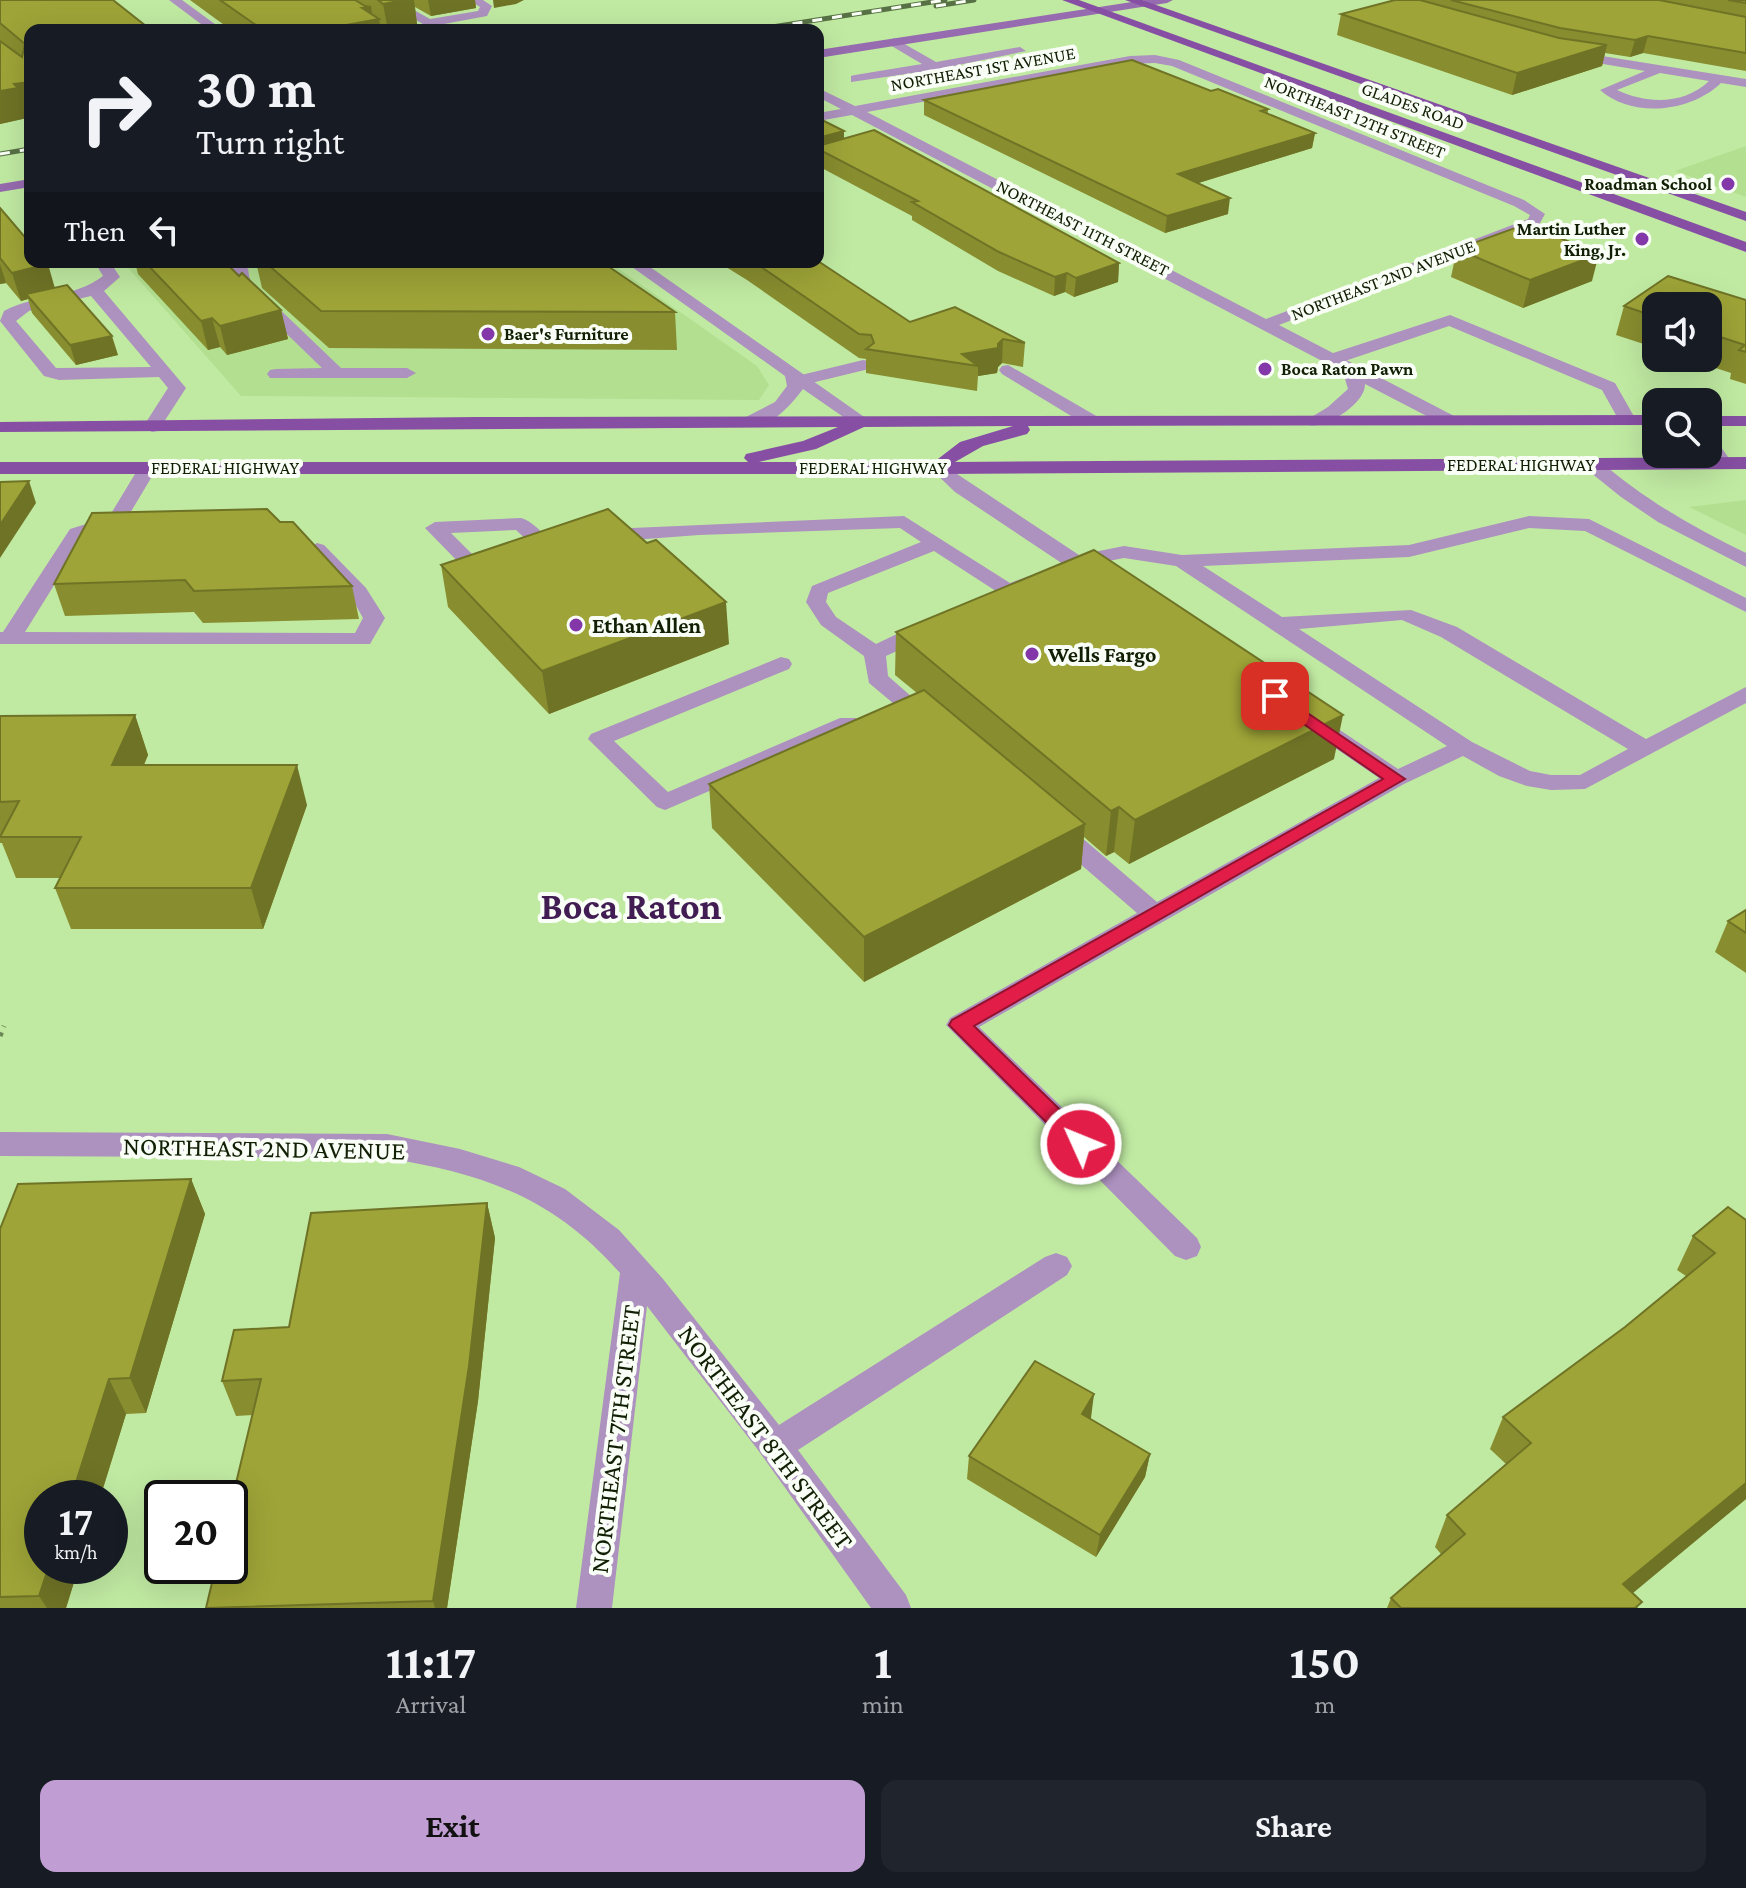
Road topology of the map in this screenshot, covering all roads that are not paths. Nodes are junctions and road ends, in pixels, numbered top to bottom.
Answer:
1 (175, 0) edge
2 (388, 0) edge
3 (475, 0) edge
4 (1068, 0) edge
5 (1167, 0) edge
6 (1137, 2) edge
7 (1097, 11) junction
8 (209, 24) edge
9 (894, 42) junction
10 (1020, 51) dead end
11 (1555, 52) edge
12 (824, 53) edge
13 (1155, 59) joint
14 (934, 66) junction
15 (1661, 69) junction
16 (1719, 78) junction
17 (855, 79) dead end
18 (1746, 83) edge
19 (824, 95) edge
20 (855, 111) junction
21 (824, 116) edge
22 (24, 186) edge
23 (0, 188) edge
24 (1538, 214) joint
25 (1746, 217) edge
26 (1746, 247) edge
27 (110, 268) edge
28 (239, 268) edge
29 (642, 268) edge
30 (95, 290) junction
31 (1268, 324) junction
32 (1340, 362) junction
33 (863, 365) dead end
34 (1008, 370) dead end
35 (163, 372) junction
36 (407, 373) dead end
37 (276, 374) dead end
38 (337, 374) junction
39 (798, 377) junction
40 (1627, 420) junction
41 (1642, 420) edge
42 (752, 421) junction
43 (861, 421) junction
44 (1062, 421) junction
45 (1092, 421) junction
46 (1314, 421) junction
47 (1450, 421) junction
48 (1722, 421) edge
49 (1746, 421) edge
50 (0, 427) edge
51 (152, 427) junction
52 (1722, 461) edge
53 (1746, 463) edge
54 (1592, 464) junction
55 (1724, 464) junction
56 (0, 468) edge
57 (148, 468) junction
58 (704, 468) junction
59 (939, 468) junction
60 (116, 521) junction
61 (148, 521) edge
62 (303, 535) edge
63 (936, 543) junction
64 (550, 551) junction
65 (1182, 561) junction
66 (1746, 561) edge
67 (1075, 562) junction
68 (1106, 580) edge
69 (1009, 591) junction
70 (1742, 600) edge
71 (982, 603) edge
72 (942, 622) edge
73 (1277, 624) junction
74 (5, 638) edge
75 (875, 653) junction
76 (781, 664) dead end
77 (1746, 694) edge
78 (1295, 710) edge
79 (848, 723) edge
80 (949, 739) edge
81 (1464, 747) junction
82 (1645, 749) junction
83 (1396, 779) junction
84 (1034, 811) edge
85 (1155, 914) junction
86 (0, 1144) edge
87 (1186, 1247) dead end
88 (1056, 1266) dead end
89 (636, 1269) junction
90 (777, 1445) junction
91 (594, 1608) edge
92 (893, 1608) edge

1 - 8 street
2 - 3 street
4 - 7 main road, GLADES ROAD
5 - 6 main road
6 - 7 main road
6 - 25 main road, GLADES ROAD
7 - 9 main road
7 - 26 main road, GLADES ROAD
9 - 12 main road
9 - 14 street
10 - 14 street
11 - 15 street
13 - 20 street, NORTHEAST 1ST AVENUE
13 - 24 street, NORTHEAST 12TH STREET
14 - 17 street
15 - 16 street
15 - 16 street
16 - 18 street
19 - 20 street, NORTHEAST 11TH STREET
20 - 21 street, NORTHEAST 1ST AVENUE
20 - 31 street, NORTHEAST 11TH STREET
22 - 23 main road
24 - 31 street, NORTHEAST 2ND AVENUE
27 - 30 street
28 - 38 street
29 - 39 street
30 - 35 street
30 - 35 street
31 - 32 street, NORTHEAST 11TH STREET
32 - 40 street
32 - 46 street
32 - 47 street, NORTHEAST 11TH STREET
33 - 39 street
34 - 45 street
35 - 51 street
36 - 38 street
37 - 38 street
39 - 42 street
39 - 43 street
40 - 41 main road, FEDERAL HIGHWAY
40 - 47 main road, FEDERAL HIGHWAY
42 - 43 main road, FEDERAL HIGHWAY
42 - 51 main road, FEDERAL HIGHWAY
43 - 44 main road, FEDERAL HIGHWAY
43 - 58 main road
44 - 45 main road, FEDERAL HIGHWAY
44 - 59 main road
45 - 46 main road, FEDERAL HIGHWAY
46 - 47 main road, FEDERAL HIGHWAY
48 - 49 main road
50 - 51 main road, FEDERAL HIGHWAY
52 - 55 street
53 - 55 main road, FEDERAL HIGHWAY
54 - 55 main road, FEDERAL HIGHWAY
54 - 59 main road, FEDERAL HIGHWAY
54 - 66 street
56 - 57 main road, FEDERAL HIGHWAY
57 - 58 main road, FEDERAL HIGHWAY
57 - 60 street
58 - 59 main road, FEDERAL HIGHWAY
59 - 67 street
60 - 61 street
60 - 74 street
62 - 74 street
63 - 64 street
63 - 69 street
63 - 75 street
64 - 64 street
65 - 67 street
65 - 70 street
65 - 73 street
67 - 68 street
67 - 69 street
69 - 71 street
72 - 75 street
73 - 81 street
73 - 82 street
75 - 80 street
76 - 79 street
77 - 82 street
78 - 83 street
81 - 82 street
81 - 83 street
83 - 85 street
84 - 85 street
85 - 87 street
86 - 89 street, NORTHEAST 2ND AVENUE
88 - 90 street
89 - 90 street, NORTHEAST 8TH STREET
89 - 91 street, NORTHEAST 7TH STREET
90 - 92 street, NORTHEAST 8TH STREET

